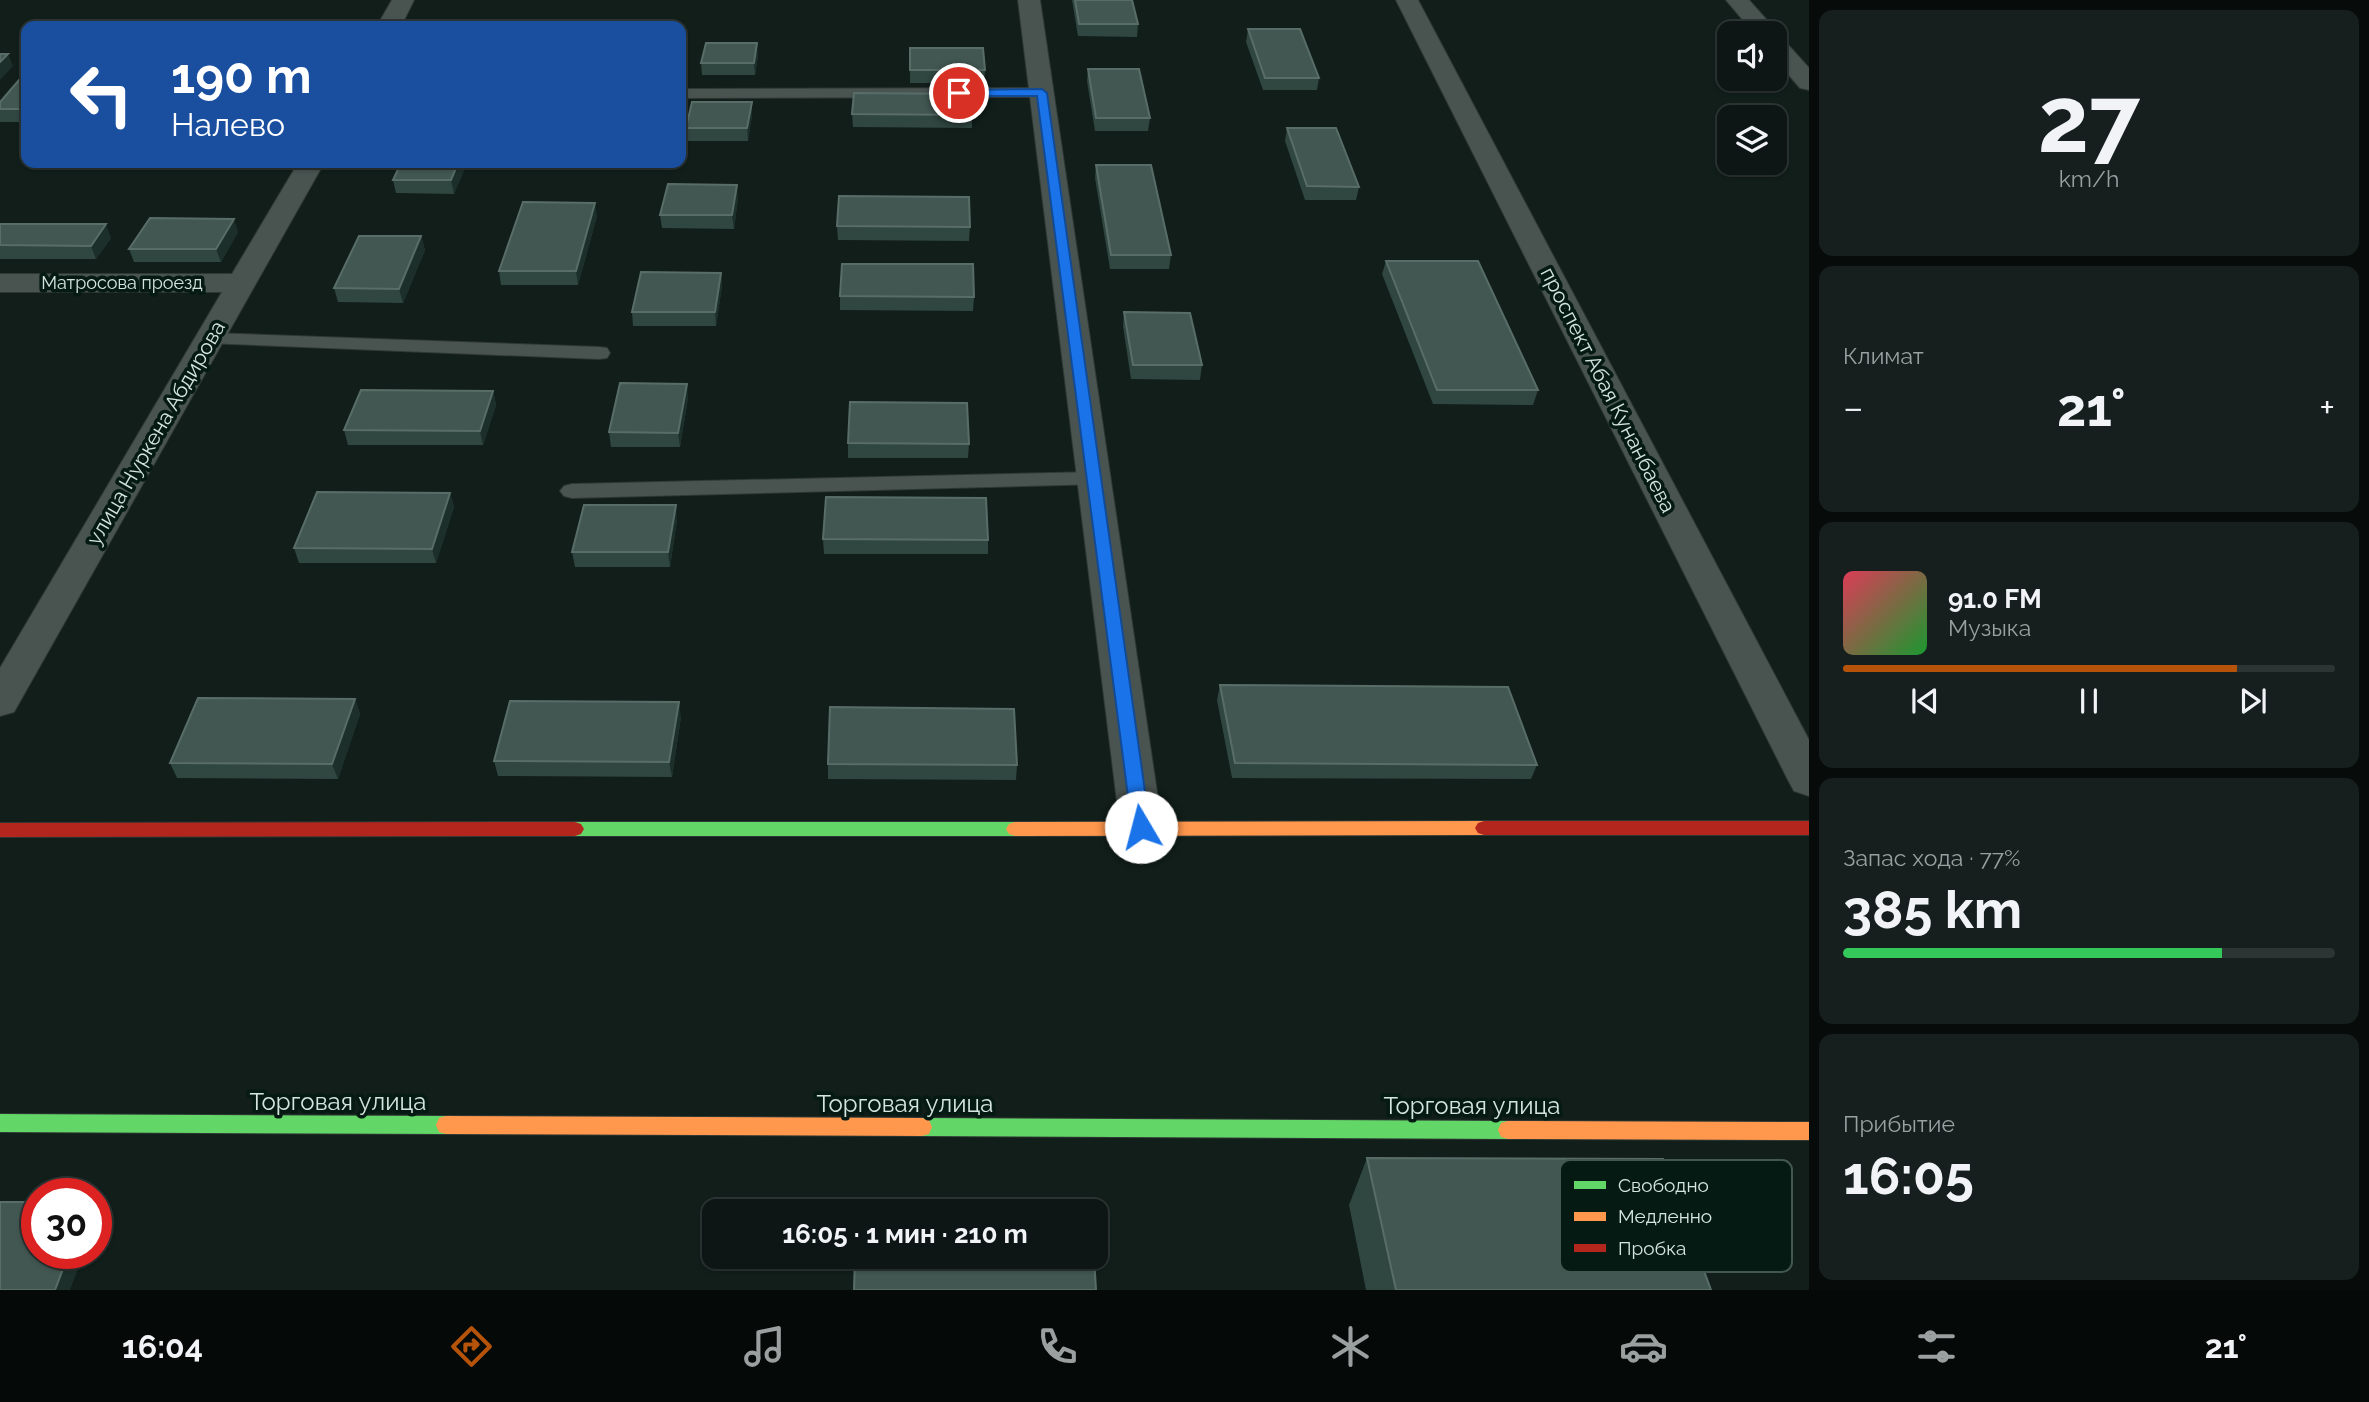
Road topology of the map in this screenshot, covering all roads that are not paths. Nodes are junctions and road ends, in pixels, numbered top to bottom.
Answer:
1 (403, 0) edge
2 (1029, 0) edge
3 (1407, 0) edge
4 (1737, 0) edge
5 (391, 21) edge
6 (1755, 21) edge
7 (1787, 58) edge
8 (1809, 83) edge
9 (1042, 93) junction
10 (686, 94) edge
11 (308, 168) edge
12 (0, 283) edge
13 (243, 283) junction
14 (211, 339) junction
15 (599, 353) dead end
16 (1094, 479) junction
17 (572, 491) dead end
18 (0, 702) edge
19 (1809, 780) edge
20 (1141, 827) junction
21 (1809, 828) edge
22 (0, 830) edge
23 (0, 1123) edge
24 (1809, 1130) edge

1 - 5 street
2 - 9 street
3 - 19 street, проспект Абая Кунанбаева
4 - 6 street
7 - 8 street
9 - 10 lane
9 - 16 street
11 - 13 street, улица Нуркена Абдирова
12 - 13 street, Матросова проезд
13 - 14 street, улица Нуркена Абдирова
14 - 15 lane
14 - 18 street, улица Нуркена Абдирова
16 - 17 lane
16 - 20 street
20 - 21 street
20 - 22 street
23 - 24 street, Торговая улица

